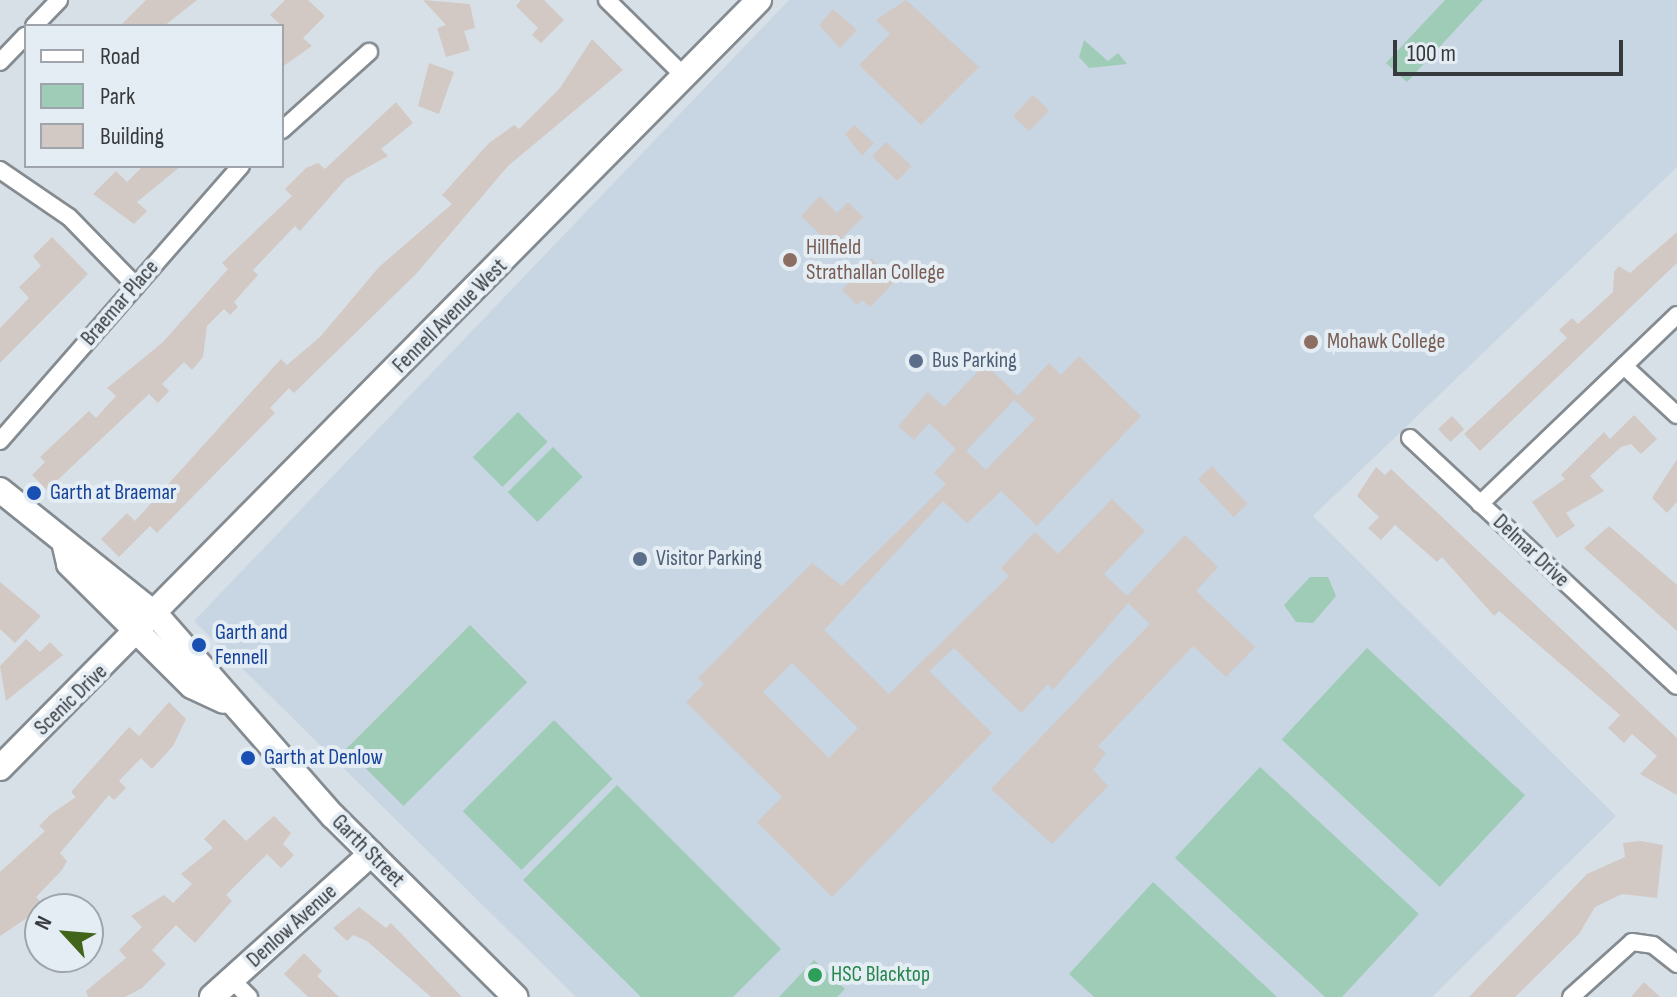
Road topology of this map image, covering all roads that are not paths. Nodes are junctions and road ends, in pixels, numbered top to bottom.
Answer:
1 (59, 0) edge
2 (607, 0) edge
3 (759, 0) edge
4 (36, 24) edge
5 (24, 37) edge
6 (369, 52) dead end
7 (0, 62) edge
8 (685, 77) junction
9 (284, 128) edge
10 (239, 168) edge
11 (0, 170) edge
12 (136, 286) junction
13 (1677, 315) edge
14 (1624, 366) junction
15 (1677, 415) edge
16 (1410, 438) dead end
17 (0, 441) edge
18 (0, 490) edge
19 (1480, 504) junction
20 (149, 624) junction
21 (1677, 686) edge
22 (0, 768) edge
23 (371, 854) junction
24 (1677, 964) edge
25 (241, 989) edge
26 (212, 997) edge
27 (515, 997) edge
28 (1571, 997) edge

1 - 4 street
2 - 8 street
3 - 8 main road, Fennell Avenue West
5 - 7 street
6 - 9 street
8 - 20 main road, Fennell Avenue West
10 - 12 street, Braemar Place
11 - 12 street
12 - 17 street, Braemar Place
13 - 14 street, Delmar Drive
14 - 15 street
14 - 19 street, Delmar Drive
16 - 19 street
18 - 20 main road, Garth Street
19 - 21 street, Delmar Drive
20 - 22 main road, Scenic Drive
20 - 23 main road, Garth Street
23 - 25 main road, Denlow Avenue
23 - 27 main road, Garth Street
24 - 28 street
25 - 26 main road, Denlow Avenue

